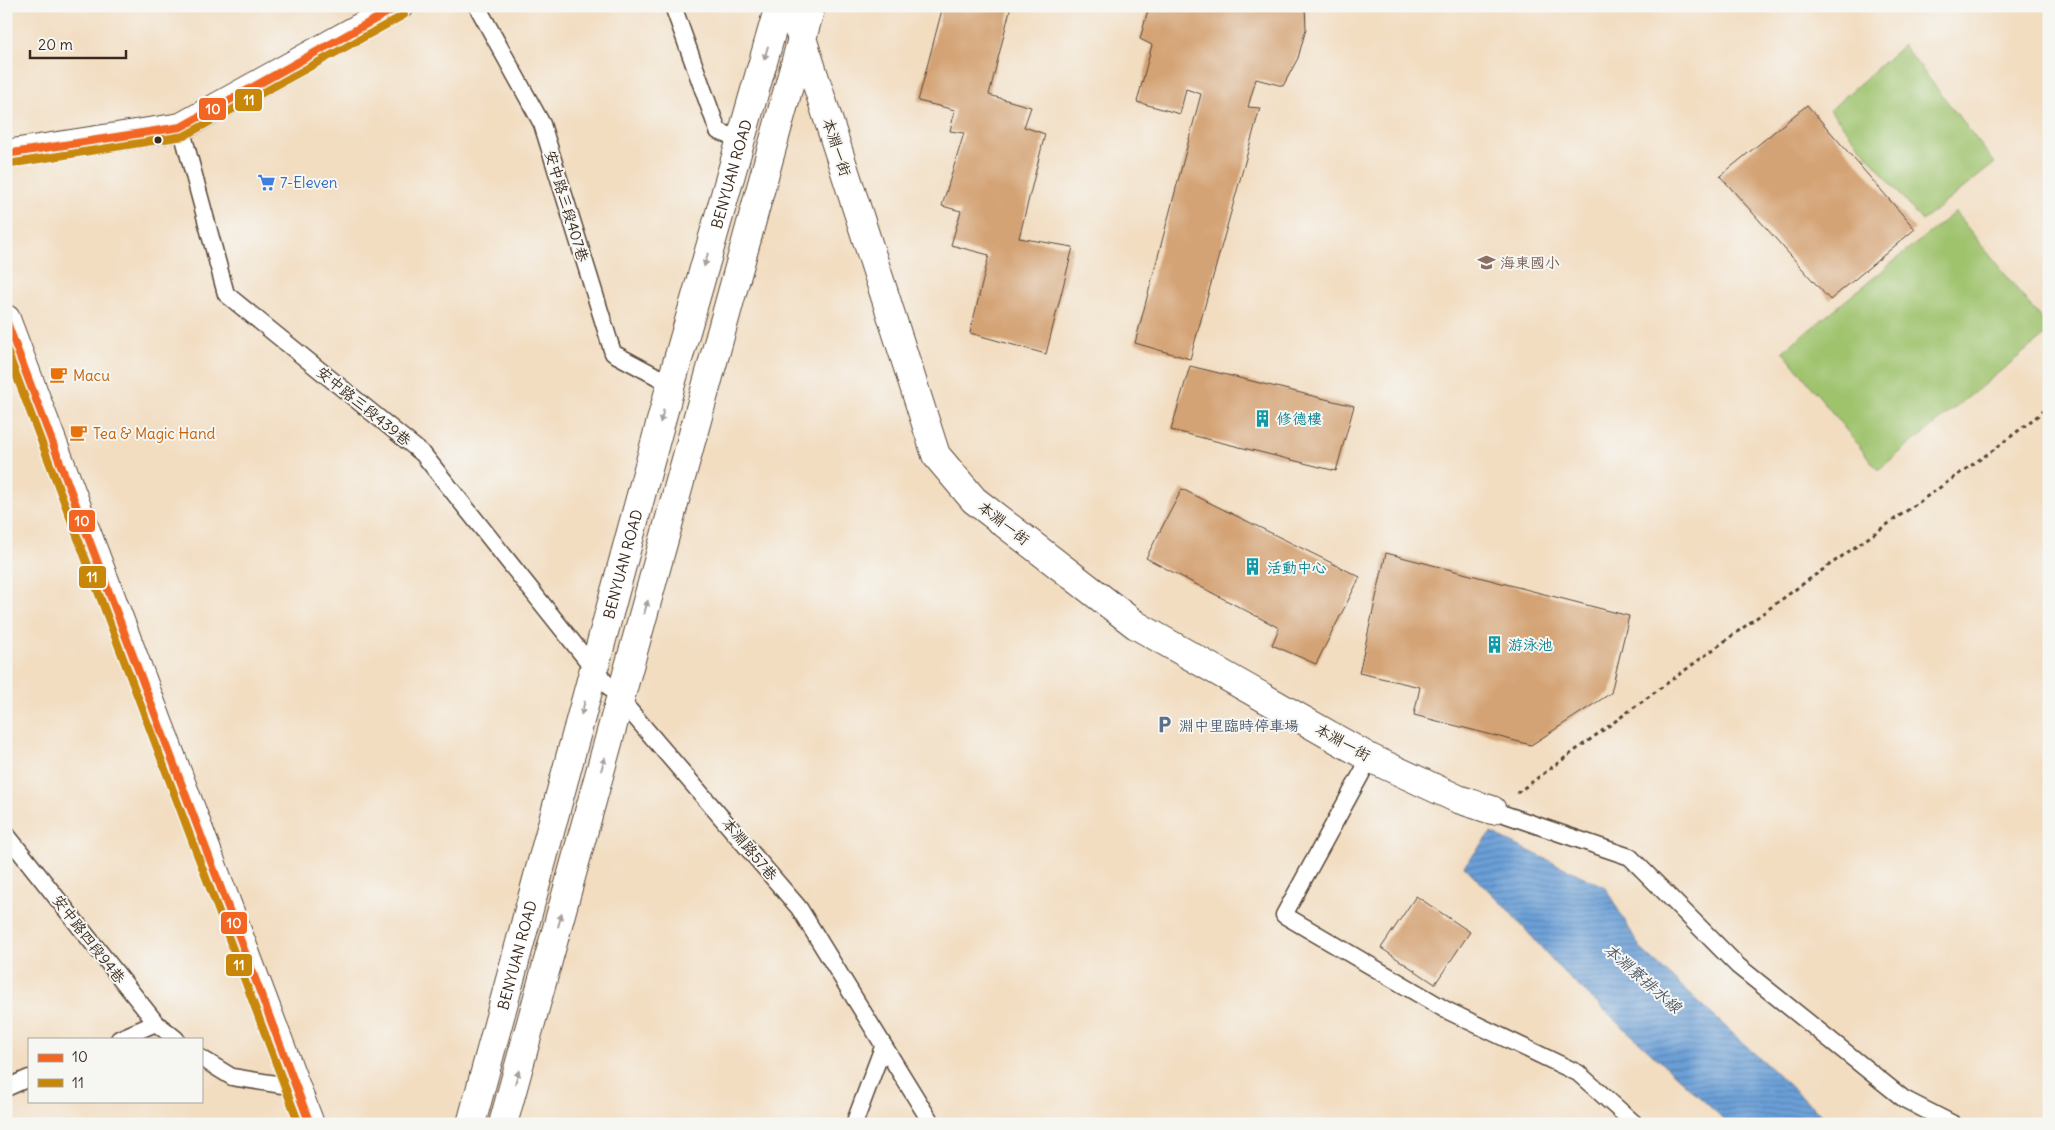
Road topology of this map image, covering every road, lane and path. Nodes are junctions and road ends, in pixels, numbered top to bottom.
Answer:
1 (399, 6) edge
2 (477, 6) edge
3 (673, 6) edge
4 (779, 6) edge
5 (788, 6) edge
6 (811, 6) edge
7 (802, 38) junction
8 (180, 127) junction
9 (741, 140) junction
10 (6, 154) edge
11 (6, 319) edge
12 (671, 384) junction
13 (2049, 407) edge
14 (594, 669) junction
15 (621, 699) junction
16 (1370, 758) junction
17 (1492, 810) junction
18 (6, 834) edge
19 (156, 1023) junction
20 (121, 1038) edge
21 (175, 1038) edge
22 (883, 1047) junction
23 (202, 1059) edge
24 (28, 1078) edge
25 (296, 1087) junction
26 (6, 1088) edge
27 (310, 1124) edge
28 (471, 1124) edge
29 (504, 1124) edge
30 (854, 1124) edge
31 (932, 1124) edge
32 (1635, 1124) edge
33 (1953, 1124) edge

1 - 8 street
2 - 12 lane, 安中路三段407巷
3 - 9 lane
4 -> 9 street, BENYUAN ROAD
5 - 7 street, 本淵一街
6 - 7 street, BENYUAN ROAD
15 -> 7 street, BENYUAN ROAD
7 - 16 street, 本淵一街
8 - 10 street
8 - 14 lane, 安中路三段439巷
9 -> 12 street, BENYUAN ROAD
11 - 25 street
12 -> 14 street, BENYUAN ROAD
13 - 17 path
14 - 15 lane, 本淵路57巷
14 -> 28 street, BENYUAN ROAD
15 - 22 lane, 本淵路57巷
29 -> 15 street, BENYUAN ROAD
16 - 17 street, 本淵一街
16 - 32 lane
17 - 33 lane
18 - 19 lane, 安中路四段94巷
19 - 20 lane
19 - 21 lane, 安中路四段94巷
22 - 30 lane
22 - 31 lane, 本淵路57巷
23 - 25 lane
24 - 26 lane
25 - 27 street

